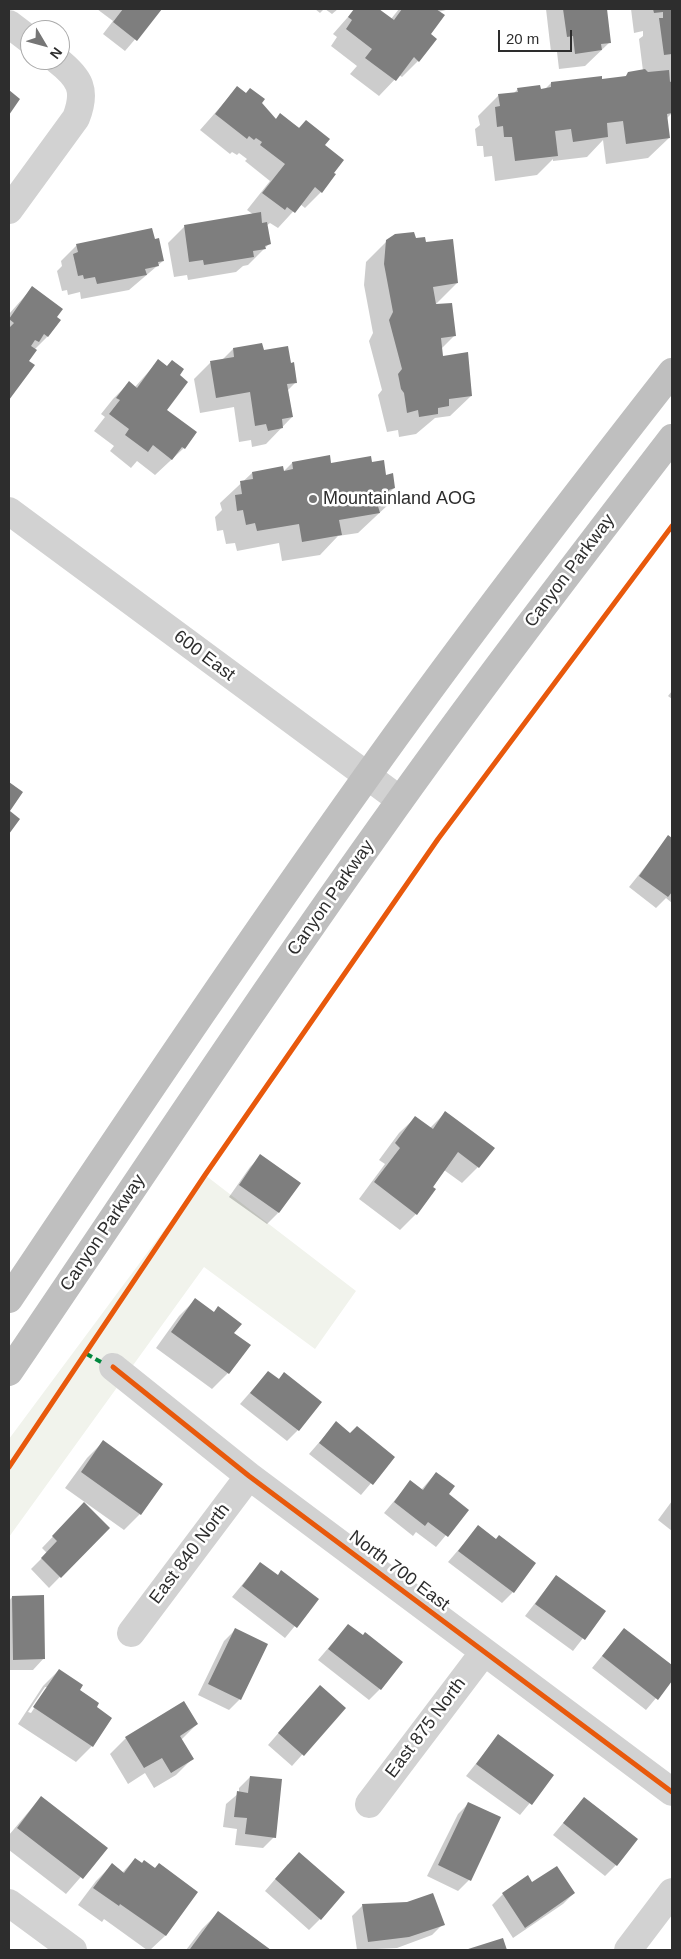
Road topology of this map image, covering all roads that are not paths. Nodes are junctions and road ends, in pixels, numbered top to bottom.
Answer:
1 (9, 24) edge
2 (20, 32) edge
3 (70, 70) edge
4 (9, 210) edge
5 (672, 372) edge
6 (672, 438) edge
7 (9, 511) edge
8 (366, 776) junction
9 (400, 800) junction
10 (9, 1299) edge
11 (113, 1367) dead end
12 (9, 1372) edge
13 (249, 1476) junction
14 (131, 1633) dead end
15 (484, 1652) junction
16 (672, 1792) edge
17 (369, 1804) dead end
18 (672, 1892) edge
19 (9, 1903) edge
20 (73, 1950) edge
21 (628, 1950) edge

1 - 2 street
3 - 4 street
5 - 8 highway
6 - 9 highway, Canyon Parkway
7 - 8 street, 600 East
8 - 9 street, 600 East
8 - 10 highway
9 - 12 highway, Canyon Parkway
11 - 13 street, North 700 East
13 - 14 street, East 840 North
13 - 15 street, North 700 East
15 - 16 street, North 700 East
15 - 17 street, East 875 North
18 - 21 street
19 - 20 street

